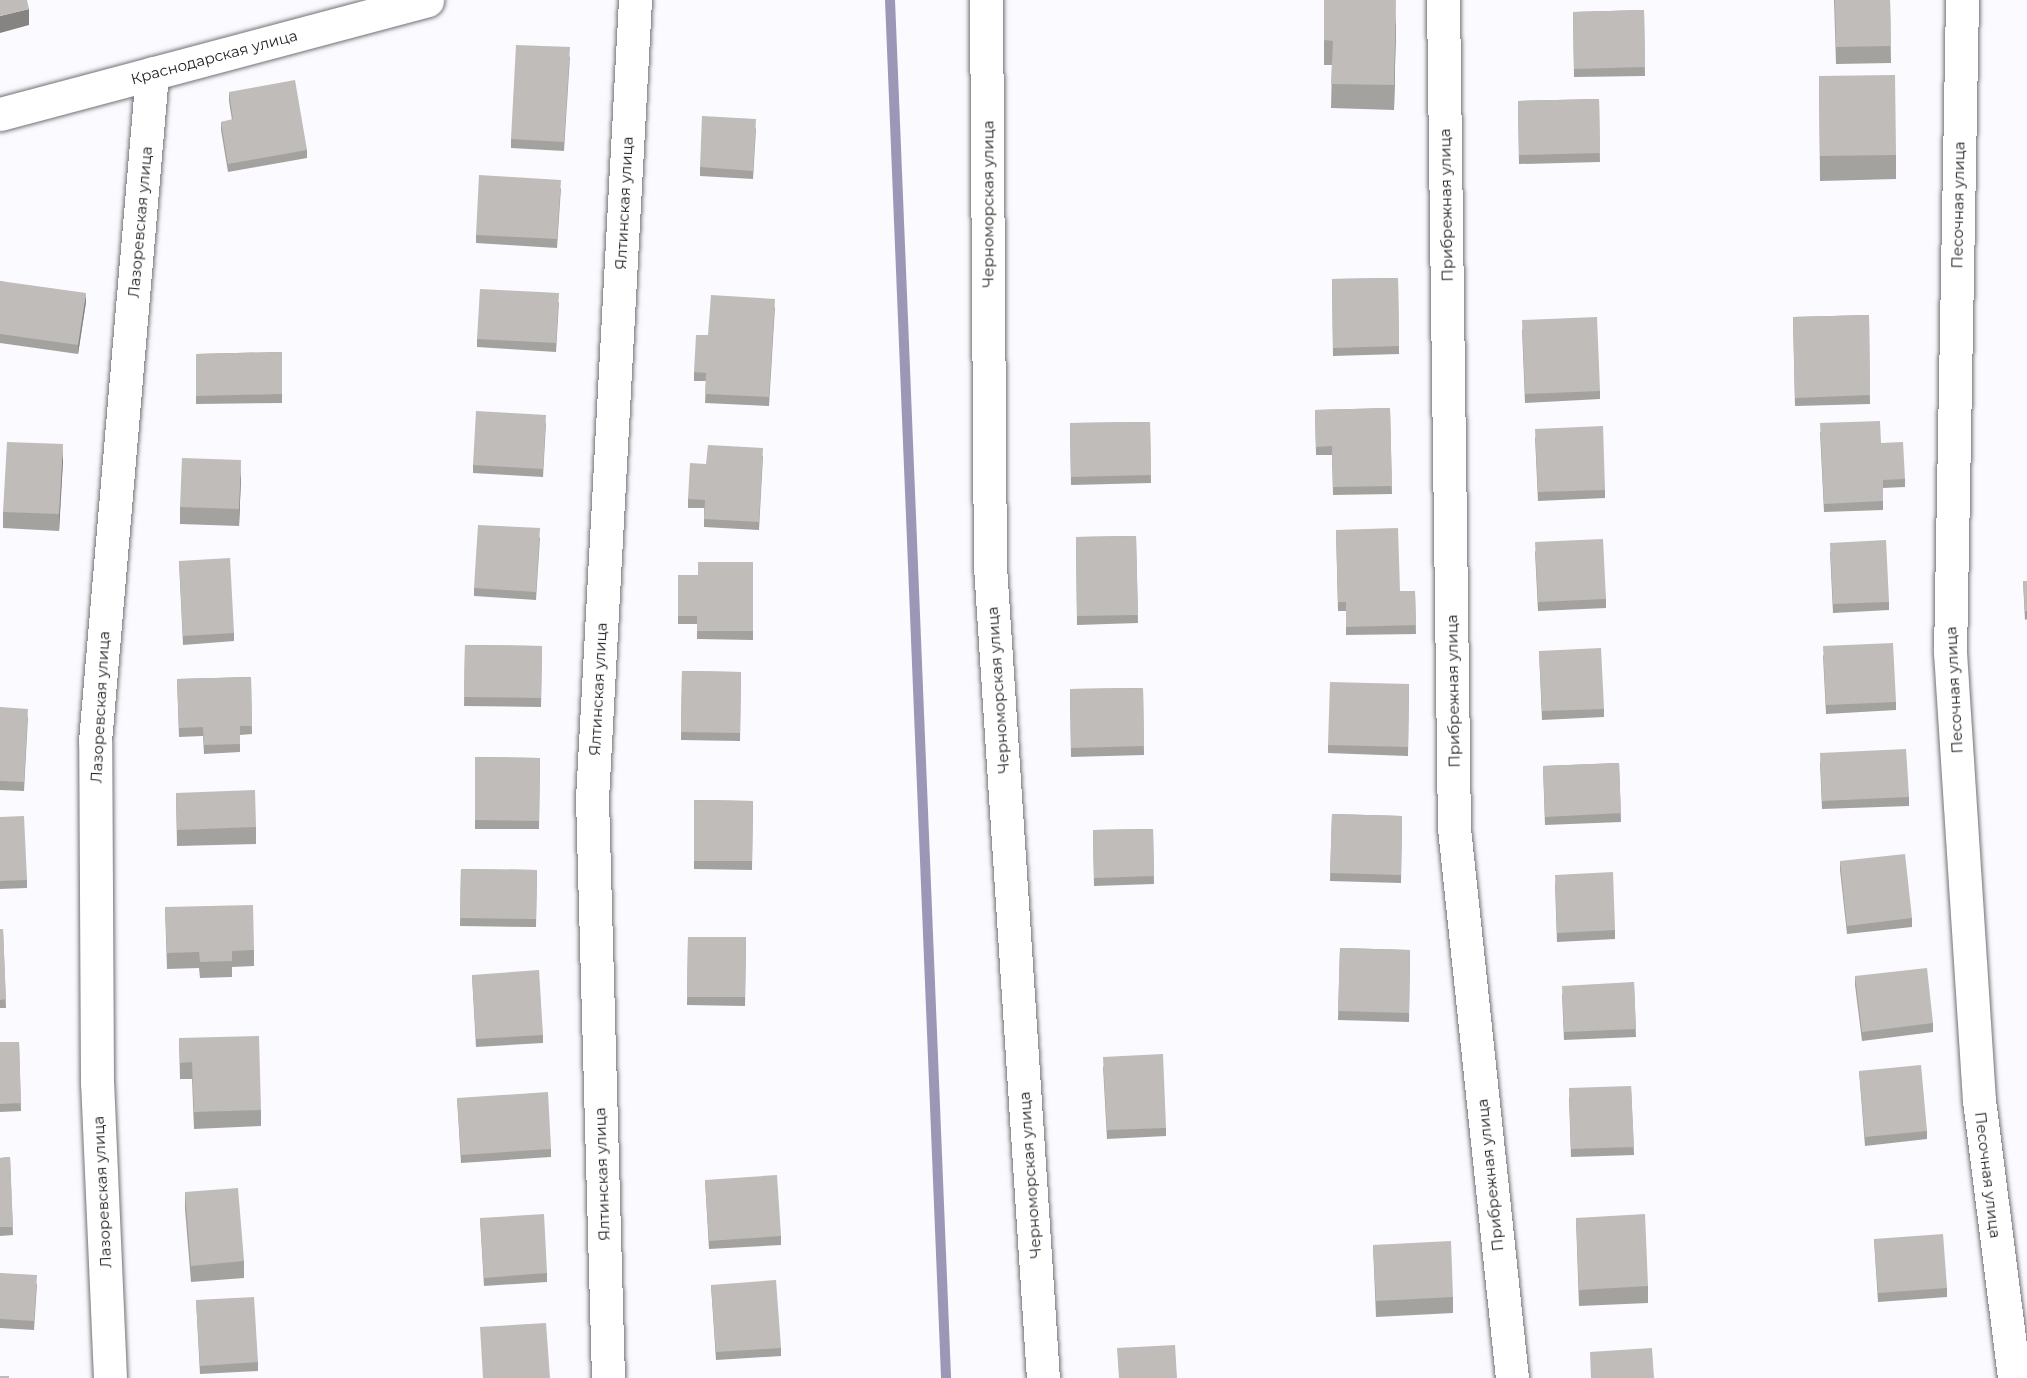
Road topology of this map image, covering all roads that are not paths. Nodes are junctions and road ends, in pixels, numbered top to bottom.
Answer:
1 (427, 0) edge
2 (635, 0) edge
3 (986, 0) edge
4 (1443, 0) edge
5 (1962, 0) edge
6 (152, 73) junction
7 (0, 114) edge
8 (110, 1378) edge
9 (608, 1378) edge
10 (1043, 1378) edge
11 (1512, 1378) edge
12 (2014, 1378) edge

1 - 6 street, Краснодарская улица
2 - 9 street, Ялтинская улица
3 - 10 street, Черноморская улица
4 - 11 street, Прибрежная улица
5 - 12 street, Песочная улица
6 - 7 street, Краснодарская улица
6 - 8 street, Лазоревская улица

